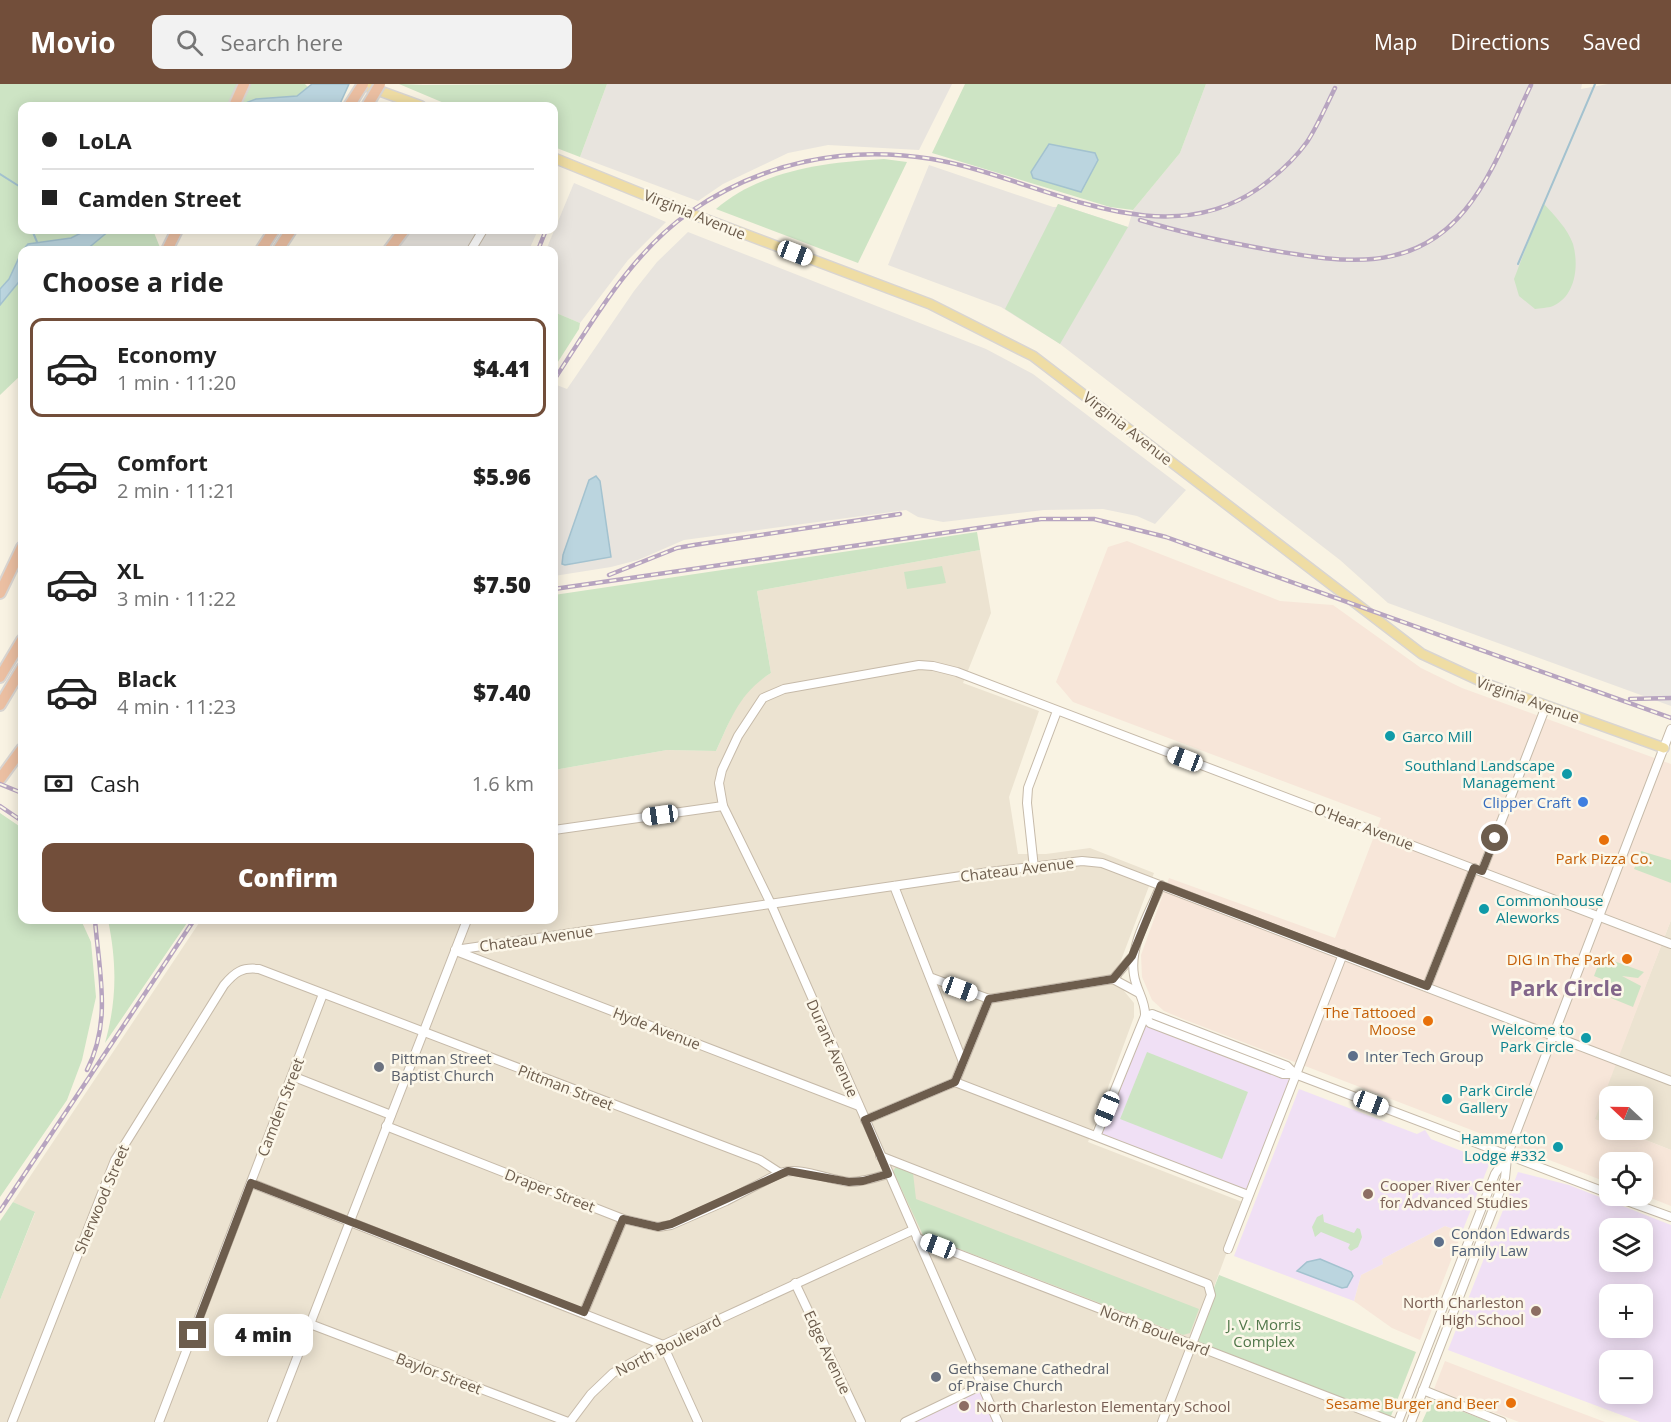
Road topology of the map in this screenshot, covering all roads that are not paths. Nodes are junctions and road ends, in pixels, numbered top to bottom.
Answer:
1 (244, 84) edge
2 (362, 84) edge
3 (380, 84) edge
4 (236, 102) edge
5 (351, 102) edge
6 (369, 102) edge
7 (410, 102) edge
8 (558, 160) edge
9 (18, 555) edge
10 (0, 593) edge
11 (18, 647) edge
12 (18, 675) edge
13 (0, 676) edge
14 (0, 705) edge
15 (1546, 706) junction
16 (1057, 711) junction
17 (1671, 729) edge
18 (1667, 749) edge
19 (18, 754) edge
20 (0, 779) edge
21 (723, 806) junction
22 (558, 829) edge
23 (1034, 868) junction
24 (1474, 868) junction
25 (1482, 871) junction
26 (1161, 885) junction
27 (894, 886) junction
28 (771, 904) junction
29 (1599, 916) junction
30 (463, 924) edge
31 (1671, 944) edge
32 (455, 950) junction
33 (1343, 954) junction
34 (1132, 956) junction
35 (246, 967) joint
36 (932, 978) junction
37 (1113, 979) junction
38 (1427, 986) junction
39 (1139, 993) junction
40 (323, 994) junction
41 (989, 999) junction
42 (1145, 1016) junction
43 (423, 1032) junction
44 (1553, 1035) junction
45 (963, 1062) junction
46 (1295, 1074) junction
47 (292, 1076) junction
48 (1671, 1081) edge
49 (955, 1082) junction
50 (859, 1106) junction
51 (391, 1115) junction
52 (865, 1120) junction
53 (386, 1126) junction
54 (1097, 1134) junction
55 (880, 1156) junction
56 (1507, 1156) junction
57 (780, 1173) junction
58 (888, 1174) junction
59 (251, 1183) junction
60 (1599, 1190) edge
61 (1248, 1195) junction
62 (1641, 1206) edge
63 (1671, 1217) edge
64 (623, 1219) junction
65 (350, 1223) junction
66 (915, 1234) junction
67 (1228, 1249) dead end
68 (795, 1283) junction
69 (584, 1312) junction
70 (310, 1324) junction
71 (1192, 1344) junction
72 (663, 1345) junction
73 (982, 1384) junction
74 (1423, 1390) junction
75 (12, 1422) edge
76 (159, 1422) edge
77 (272, 1422) edge
78 (569, 1422) edge
79 (698, 1422) edge
80 (861, 1422) edge
81 (905, 1422) edge
82 (998, 1422) edge
83 (1162, 1422) edge
84 (1393, 1422) edge
85 (1398, 1422) edge
86 (1411, 1422) edge
87 (1502, 1422) edge

1 - 4 highway
2 - 5 highway, bridge
2 - 7 main road, bridge
3 - 6 highway, bridge
8 - 15 main road, Virginia Avenue
9 - 10 highway
11 - 13 highway
12 - 14 highway
15 - 18 main road, Virginia Avenue
15 - 25 street
16 - 21 street, O'Hear Avenue
16 - 23 street
16 - 24 street, O'Hear Avenue
17 - 18 street
18 - 29 street
19 - 20 highway
21 - 22 street
21 - 28 street, Durant Avenue
23 - 26 street, Chateau Avenue
23 - 27 street, Chateau Avenue
24 - 25 street, O'Hear Avenue
24 - 38 street
25 - 29 street, O'Hear Avenue
26 - 33 street, Chateau Avenue
26 - 34 street
27 - 28 street, Chateau Avenue
27 - 36 street
28 - 32 street, Chateau Avenue
28 - 50 street, Durant Avenue
29 - 31 street, O'Hear Avenue
29 - 44 street
30 - 32 street
32 - 43 street
32 - 50 street, Hyde Avenue
33 - 38 street, Chateau Avenue
33 - 46 street
34 - 37 street
34 - 39 street
35 - 40 street, Pittman Street
35 - 75 street, Sherwood Street
36 - 41 street
36 - 45 street
37 - 39 street
37 - 41 street
38 - 44 street, Chateau Avenue
39 - 42 street
40 - 43 street, Pittman Street
40 - 47 street, Camden Street
41 - 45 street
42 - 46 street
42 - 54 street
43 - 51 street
43 - 57 street, Pittman Street
44 - 48 street, Chateau Avenue
44 - 56 street
45 - 49 street
46 - 56 street
46 - 61 street
47 - 51 street
47 - 59 street, Camden Street
49 - 52 street
49 - 54 street
50 - 52 street, Durant Avenue
51 - 53 street
52 - 55 street, Durant Avenue
53 - 64 street, Draper Street
53 - 65 street
54 - 61 street
55 - 58 street, Durant Avenue
55 - 71 street
56 - 60 street
56 - 74 street
56 - 85 street
57 - 58 street, Pittman Street
57 - 64 street, Draper Street
58 - 66 street, Durant Avenue
59 - 65 street
59 - 76 street, Camden Street
61 - 67 street
62 - 63 street
64 - 69 street
65 - 69 street
65 - 70 street
66 - 68 street, North Boulevard
66 - 71 street, North Boulevard
66 - 73 street, Durant Avenue
68 - 72 street, North Boulevard
68 - 80 street, Edge Avenue
69 - 72 street
70 - 77 street
70 - 78 street, Baylor Street
71 - 83 street
71 - 84 street, North Boulevard
72 - 78 street, North Boulevard
72 - 79 street
73 - 81 street
73 - 82 street, Durant Avenue
74 - 86 street
74 - 87 street

